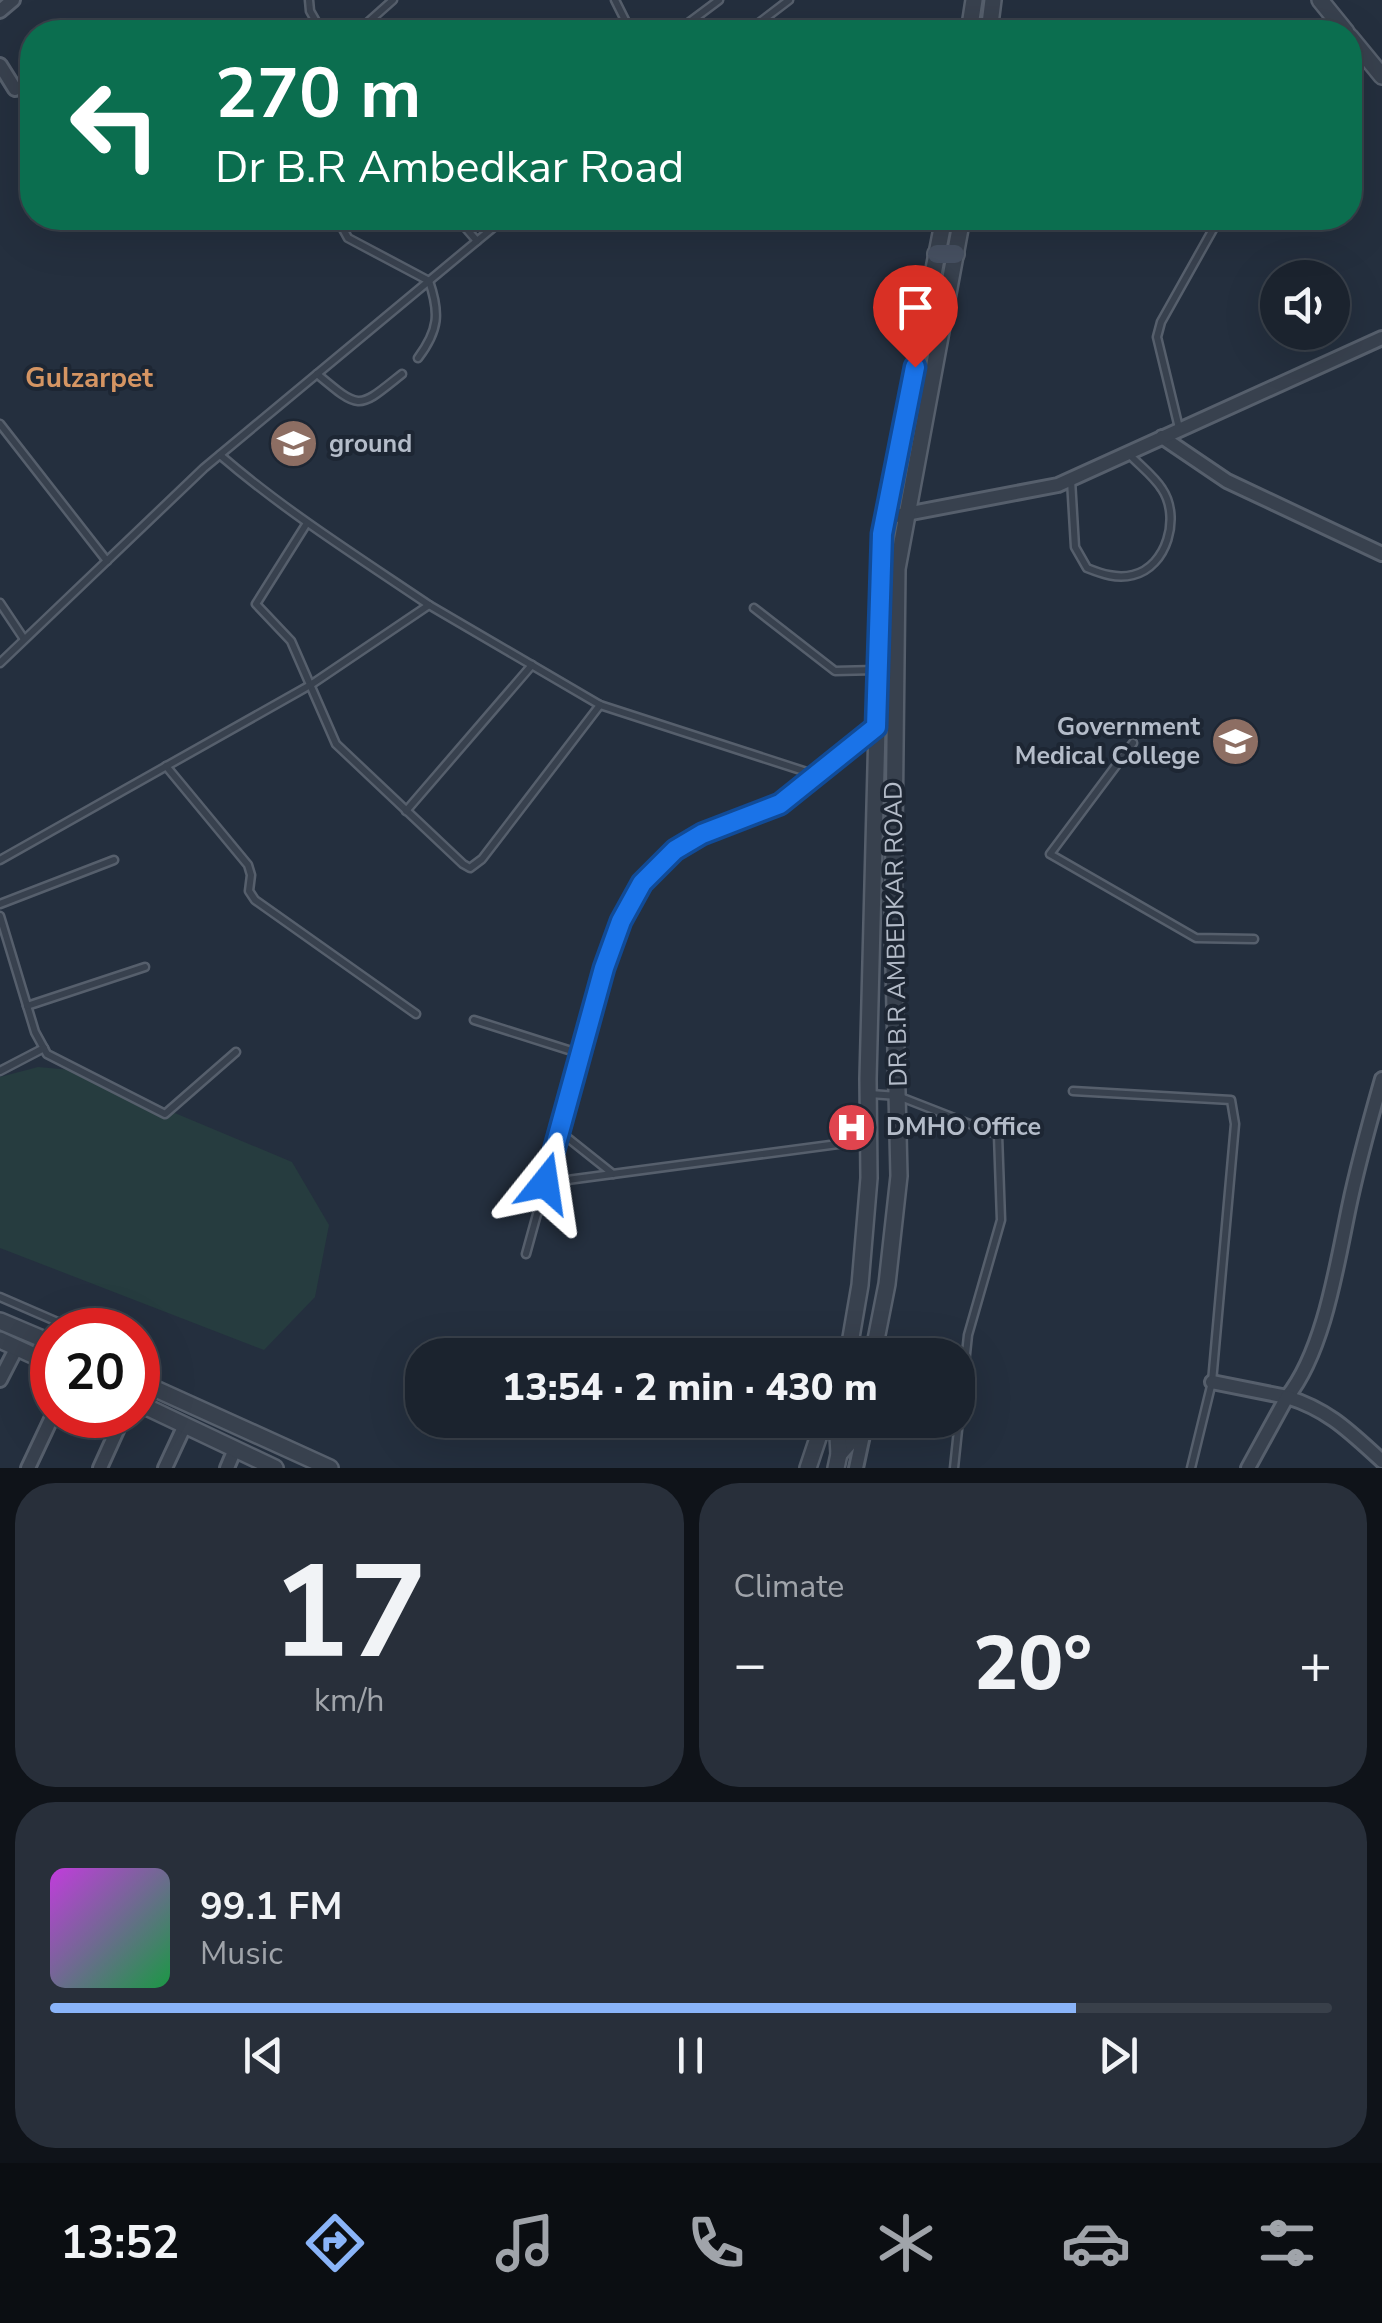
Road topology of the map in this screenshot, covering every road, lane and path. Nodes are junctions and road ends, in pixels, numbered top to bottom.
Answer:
1 (13, 0) edge
2 (393, 0) edge
3 (719, 0) edge
4 (789, 0) edge
5 (1320, 0) edge
6 (0, 10) edge
7 (370, 20) edge
8 (693, 20) edge
9 (763, 20) edge
10 (1336, 20) edge
11 (1362, 52) edge
12 (0, 65) edge
13 (1382, 76) edge
14 (15, 89) dead end
15 (344, 230) edge
16 (467, 230) edge
17 (490, 230) edge
18 (945, 230) edge
19 (957, 230) edge
20 (1213, 230) edge
21 (477, 241) junction
22 (946, 254) junction
23 (429, 281) junction
24 (1382, 338) edge
25 (418, 358) dead end
26 (317, 374) junction
27 (402, 374) dead end
28 (0, 424) edge
29 (1179, 430) junction
30 (1162, 438) junction
31 (1128, 453) junction
32 (220, 455) junction
33 (1071, 479) junction
34 (906, 514) junction
35 (885, 518) junction
36 (307, 523) junction
37 (1382, 554) edge
38 (107, 561) junction
39 (0, 603) edge
40 (429, 605) junction
41 (754, 608) dead end
42 (25, 640) junction
43 (0, 663) edge
44 (532, 665) junction
45 (877, 670) junction
46 (312, 684) junction
47 (600, 705) junction
48 (894, 724) junction
49 (876, 727) junction
50 (1134, 743) dead end
51 (166, 766) junction
52 (816, 775) junction
53 (406, 810) junction
54 (0, 860) edge
55 (114, 860) dead end
56 (0, 904) edge
57 (0, 916) edge
58 (1254, 940) dead end
59 (145, 967) dead end
60 (28, 1006) junction
61 (416, 1014) dead end
62 (474, 1020) dead end
63 (44, 1048) junction
64 (236, 1052) dead end
65 (581, 1054) junction
66 (0, 1071) edge
67 (1382, 1079) edge
68 (1072, 1091) dead end
69 (868, 1094) junction
70 (898, 1096) junction
71 (1368, 1127) junction
72 (560, 1130) junction
73 (869, 1140) junction
74 (1382, 1141) edge
75 (613, 1174) junction
76 (545, 1183) junction
77 (526, 1254) dead end
78 (0, 1297) edge
79 (30, 1310) edge
80 (0, 1321) edge
81 (30, 1334) edge
82 (851, 1338) edge
83 (876, 1338) edge
84 (0, 1340) edge
85 (17, 1347) junction
86 (30, 1353) edge
87 (0, 1380) edge
88 (1212, 1382) junction
89 (160, 1391) edge
90 (1287, 1397) junction
91 (160, 1413) edge
92 (184, 1424) junction
93 (42, 1438) edge
94 (114, 1438) edge
95 (818, 1438) edge
96 (836, 1438) edge
97 (854, 1438) edge
98 (862, 1438) edge
99 (235, 1449) junction
100 (1382, 1462) edge
101 (837, 1463) edge
102 (28, 1468) edge
103 (100, 1468) edge
104 (165, 1468) edge
105 (227, 1468) edge
106 (274, 1468) edge
107 (330, 1468) edge
108 (808, 1468) edge
109 (856, 1468) edge
110 (954, 1468) edge
111 (1192, 1468) edge
112 (1248, 1468) edge

1 - 6 street
2 - 7 lane
3 - 8 lane
4 - 9 lane
5 - 10 street
11 - 13 street
12 - 14 street
15 - 23 lane
16 - 21 lane
17 - 21 lane
18 - 22 street, DR B.R AMBEDKAR ROAD
19 - 22 street, DR B.R AMBEDKAR ROAD
20 - 29 lane
21 - 23 lane
22 - 34 street, DR B.R AMBEDKAR ROAD
22 - 35 street, DR B.R AMBEDKAR ROAD
23 - 25 lane
23 - 26 lane
24 - 29 street
26 - 27 lane
26 - 32 lane
28 - 38 lane
29 - 30 street
30 - 31 street
30 - 37 street
31 - 33 street
31 - 33 lane
32 - 36 lane
32 - 38 lane
33 - 34 street
34 - 35 street
34 - 48 street, DR B.R AMBEDKAR ROAD
35 - 45 street, DR B.R AMBEDKAR ROAD
36 - 40 lane
36 - 46 lane
38 - 42 lane
39 - 42 lane
40 - 44 lane
40 - 46 lane
41 - 45 lane
42 - 43 lane
44 - 47 lane
44 - 53 lane
45 - 49 street, DR B.R AMBEDKAR ROAD
46 - 51 lane
46 - 53 lane
47 - 52 lane
47 - 53 lane
48 - 49 lane
48 - 70 street, DR B.R AMBEDKAR ROAD
49 - 52 lane
49 - 69 street, DR B.R AMBEDKAR ROAD
50 - 58 lane
51 - 54 lane
51 - 61 lane
52 - 65 lane
55 - 56 lane
57 - 60 lane
59 - 60 lane
60 - 63 lane
62 - 65 lane
63 - 64 lane
63 - 66 lane
65 - 72 lane
67 - 71 street
68 - 88 lane
69 - 70 lane
69 - 73 street, DR B.R AMBEDKAR ROAD
70 - 83 street, DR B.R AMBEDKAR ROAD
70 - 110 lane
71 - 74 street
71 - 90 street
72 - 75 lane
72 - 76 lane
73 - 75 lane
73 - 82 street, DR B.R AMBEDKAR ROAD
75 - 76 lane
76 - 77 lane
78 - 79 lane
80 - 81 street
84 - 85 street
85 - 86 street
85 - 87 street
88 - 90 street
88 - 111 lane
89 - 107 street
90 - 100 street
90 - 112 street
91 - 92 street
92 - 99 street
92 - 104 street
93 - 102 street
94 - 103 street
95 - 108 street
96 - 101 street
97 - 101 street
98 - 109 street
99 - 105 street
99 - 106 street

